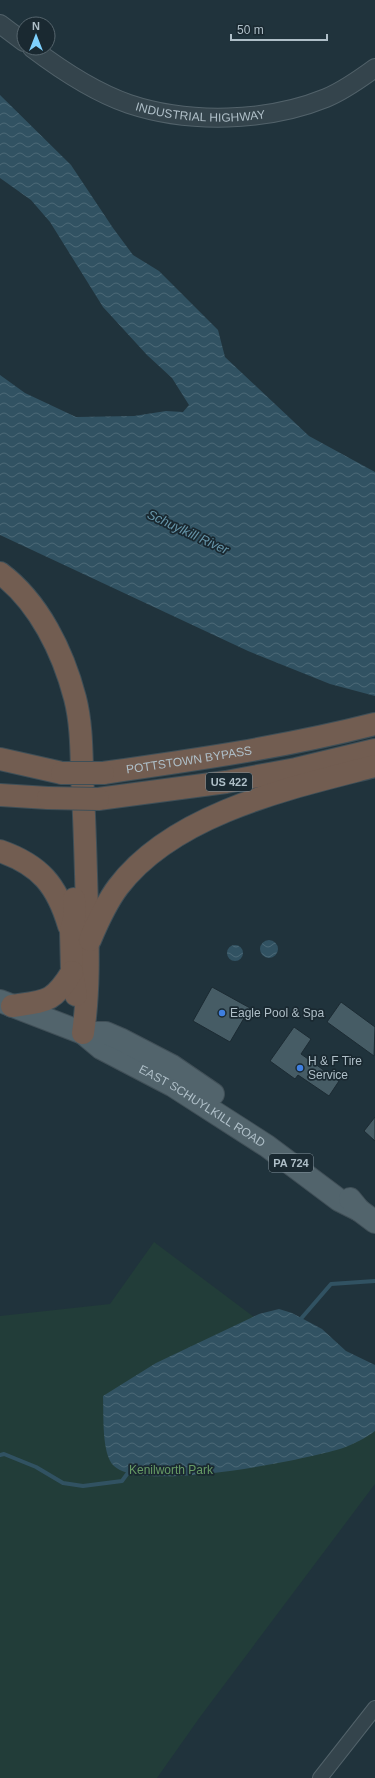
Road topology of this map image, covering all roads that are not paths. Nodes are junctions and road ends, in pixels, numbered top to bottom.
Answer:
1 (0, 24) edge
2 (16, 36) edge
3 (44, 56) edge
4 (375, 68) edge
5 (0, 573) edge
6 (0, 588) edge
7 (375, 724) edge
8 (369, 757) edge
9 (0, 759) edge
10 (0, 768) edge
11 (62, 772) junction
12 (0, 795) edge
13 (0, 851) edge
14 (71, 931) junction
15 (88, 945) junction
16 (72, 972) junction
17 (6, 1003) edge
18 (83, 1033) junction
19 (367, 1216) edge
20 (375, 1708) edge
21 (320, 1778) edge

1 - 2 street
3 - 4 street, INDUSTRIAL HIGHWAY
5 - 15 highway
6 - 14 highway
7 - 11 highway, POTTSTOWN BYPASS / US 422, bridge
8 - 12 highway, US 422, bridge
8 - 15 highway
9 - 11 highway
10 - 11 highway, POTTSTOWN BYPASS / US 422
13 - 14 highway
14 - 16 highway
15 - 18 highway
16 - 17 highway
16 - 18 highway
17 - 18 main road, EAST SCHUYLKILL ROAD / PA 724
18 - 19 main road, EAST SCHUYLKILL ROAD / PA 724
20 - 21 street

